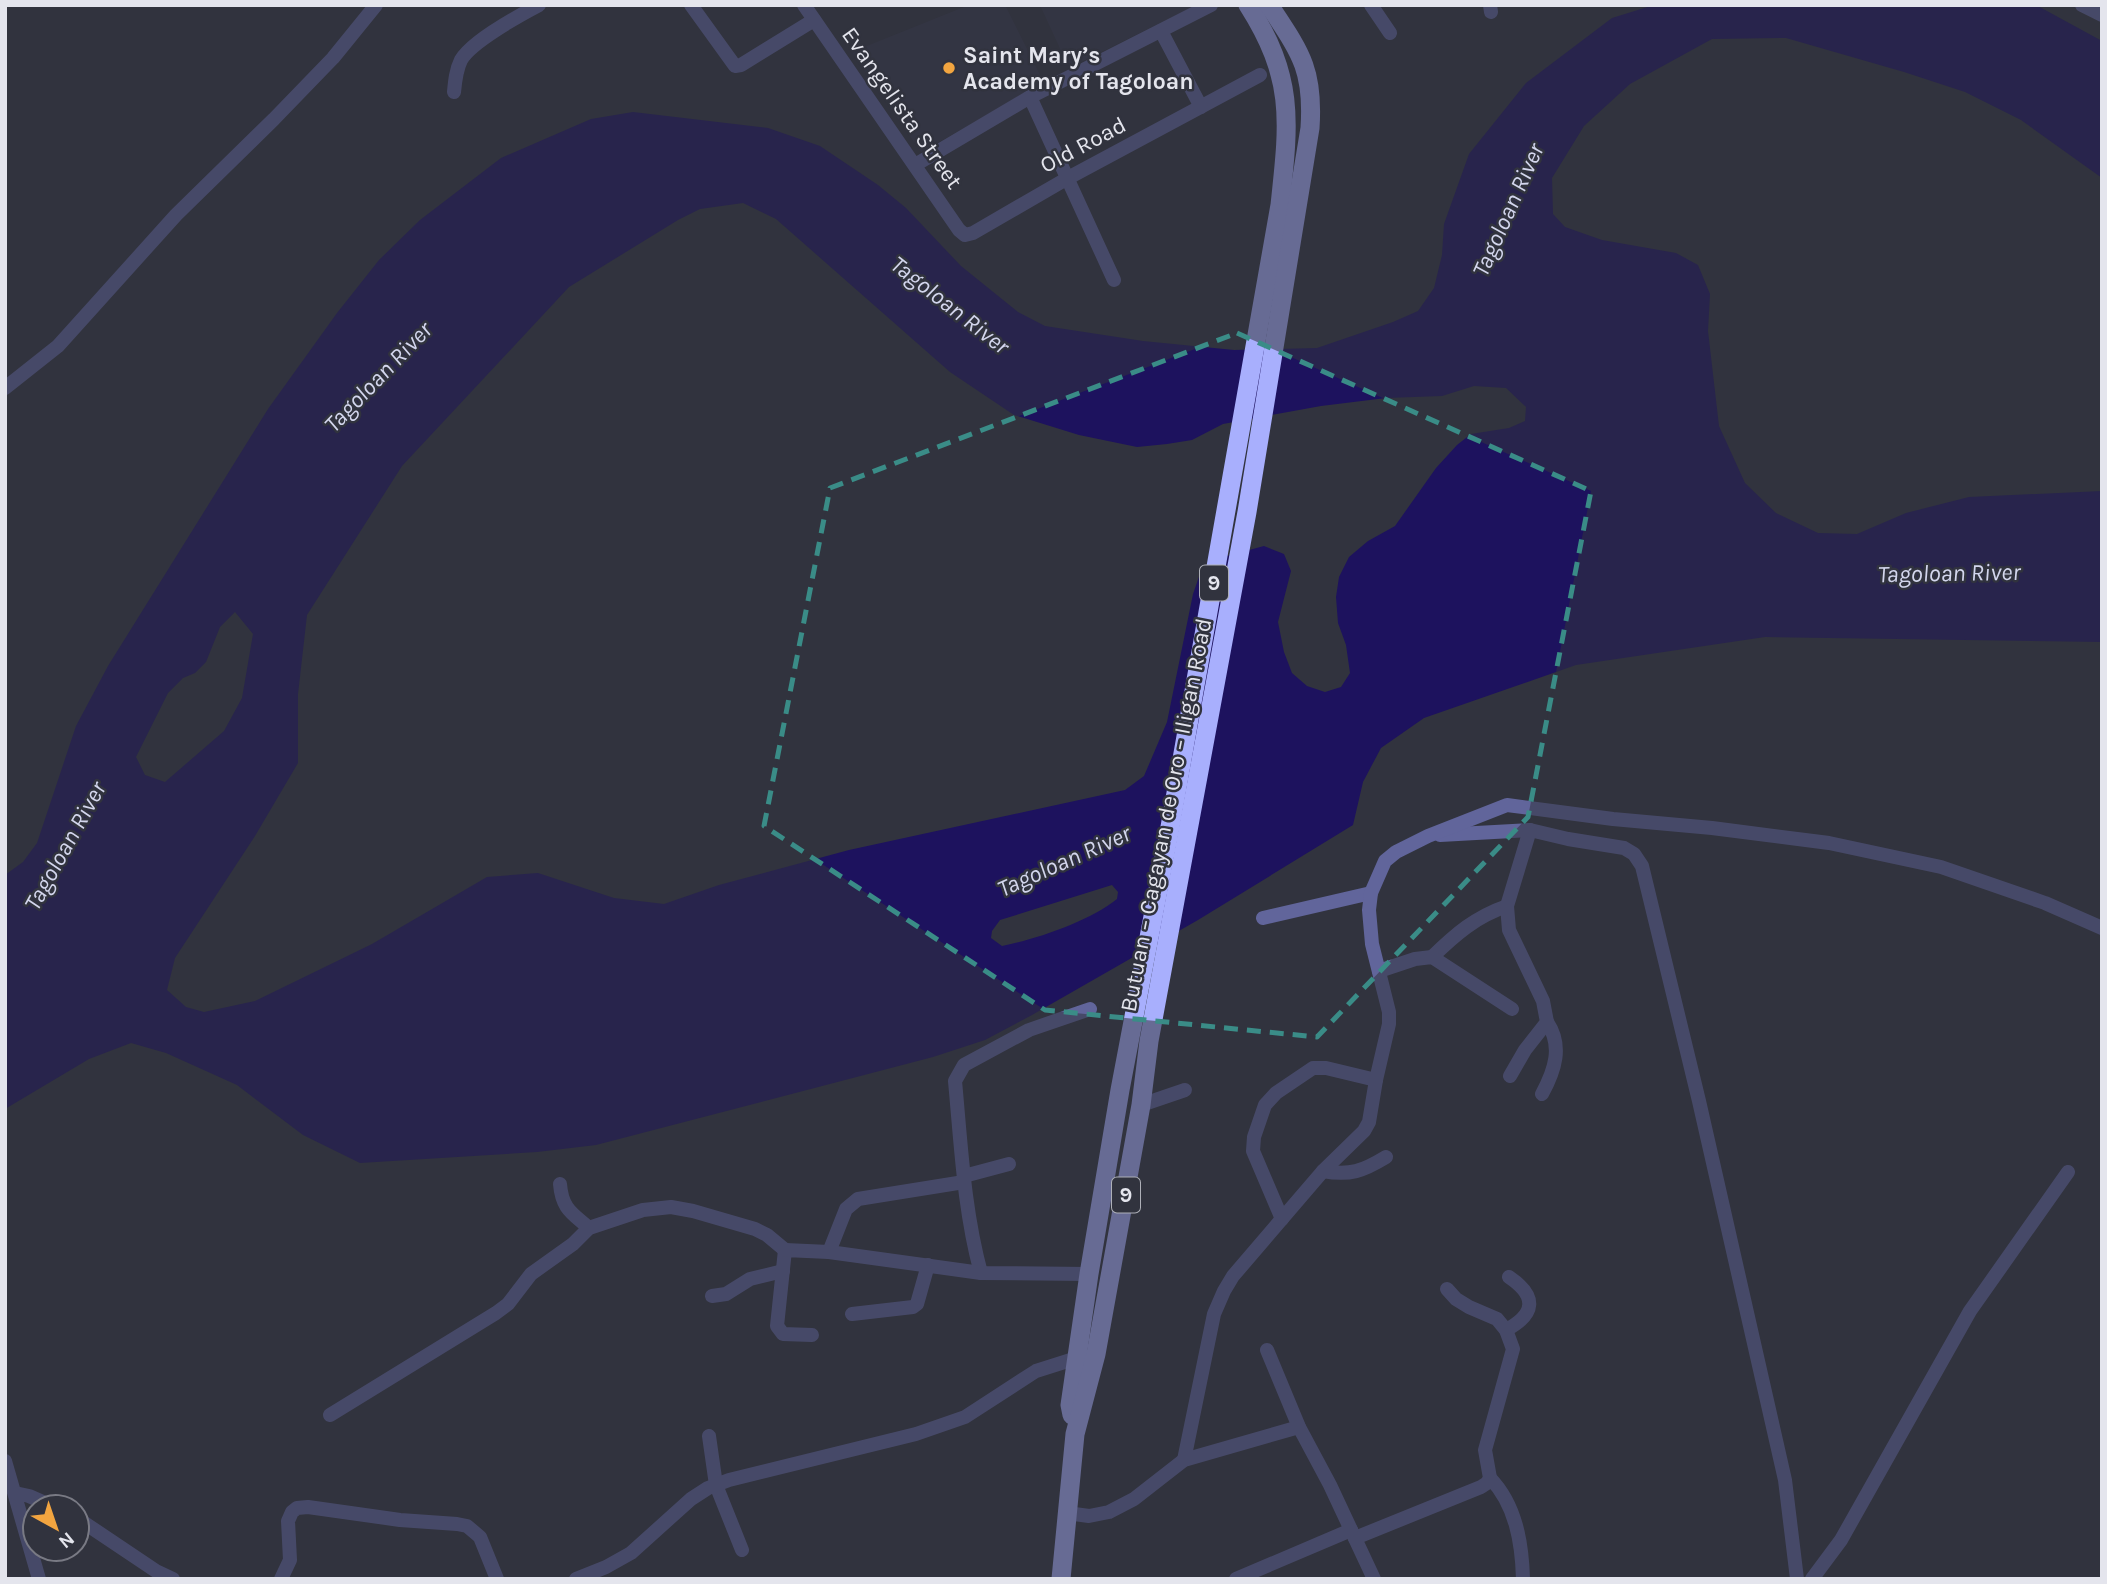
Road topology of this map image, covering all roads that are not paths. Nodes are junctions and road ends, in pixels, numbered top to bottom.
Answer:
1 (376, 5) edge
2 (539, 5) edge
3 (691, 5) edge
4 (804, 5) edge
5 (1211, 5) edge
6 (1248, 5) edge
7 (1269, 5) edge
8 (1371, 5) edge
9 (2082, 5) edge
10 (2102, 15) edge
11 (814, 20) junction
12 (1161, 31) junction
13 (1390, 33) dead end
14 (1260, 75) dead end
15 (454, 92) dead end
16 (1030, 97) junction
17 (1201, 107) junction
18 (915, 165) junction
19 (1068, 178) junction
20 (1289, 204) junction
21 (965, 234) joint
22 (1114, 280) dead end
23 (5, 388) edge
24 (1530, 830) junction
25 (1428, 836) junction
26 (1371, 893) junction
27 (1507, 906) junction
28 (1263, 918) dead end
29 (2102, 928) edge
30 (1432, 957) junction
31 (1379, 971) junction
32 (1090, 1009) dead end
33 (1512, 1009) dead end
34 (1547, 1022) junction
35 (1510, 1076) dead end
36 (1376, 1080) junction
37 (1185, 1090) dead end
38 (1542, 1094) dead end
39 (1141, 1105) junction
40 (1386, 1157) dead end
41 (1009, 1164) dead end
42 (1323, 1171) junction
43 (2068, 1172) dead end
44 (964, 1179) junction
45 (561, 1184) dead end
46 (1282, 1219) junction
47 (589, 1228) junction
48 (785, 1250) junction
49 (829, 1252) junction
50 (928, 1265) junction
51 (783, 1271) junction
52 (981, 1273) junction
53 (1089, 1274) junction
54 (1509, 1277) dead end
55 (1447, 1289) dead end
56 (712, 1296) dead end
57 (852, 1314) dead end
58 (1506, 1330) junction
59 (812, 1335) dead end
60 (1267, 1350) dead end
61 (1077, 1358) junction
62 (330, 1415) dead end
63 (1299, 1427) junction
64 (1075, 1434) junction
65 (709, 1436) dead end
66 (1184, 1460) junction
67 (5, 1461) edge
68 (1490, 1478) junction
69 (716, 1485) junction
70 (15, 1493) junction
71 (21, 1494) edge
72 (1067, 1513) junction
73 (91, 1528) edge
74 (1353, 1534) junction
75 (742, 1550) dead end
76 (1242, 1577) edge
77 (39, 1579) edge
78 (173, 1579) edge
79 (281, 1579) edge
80 (497, 1579) edge
81 (576, 1579) edge
82 (1062, 1579) edge
83 (1374, 1579) edge
84 (1523, 1579) edge
85 (1797, 1579) edge
86 (1812, 1579) edge

1 - 23 street
2 - 15 street
3 - 11 street
4 - 11 street, Evangelista Street
5 - 12 street
6 - 20 highway, 9
7 - 20 highway, 9
8 - 13 street
9 - 10 street
11 - 18 street, Evangelista Street
12 - 16 street
12 - 17 street
14 - 17 street, Old Road
16 - 18 street
16 - 19 street
17 - 19 street, Old Road
18 - 21 street, Evangelista Street
19 - 21 street, Old Road
19 - 22 street
20 - 39 highway, Butuan – Cagayan de Oro – Iligan Road / 9
20 - 53 highway, Butuan – Cagayan de Oro – Iligan Road / 9
24 - 25 street
24 - 27 street
24 - 85 street
25 - 26 street
25 - 29 street
26 - 28 street
26 - 31 street
27 - 30 street
27 - 34 street
30 - 31 street
30 - 33 street
31 - 36 street
32 - 44 street
34 - 35 street
34 - 38 street
36 - 42 street
36 - 46 street
37 - 39 street
39 - 64 highway, Butuan – Cagayan de Oro – Iligan Road / 9
40 - 42 street
41 - 44 street
42 - 46 street
43 - 86 street
44 - 49 street
44 - 52 street
45 - 47 street
46 - 66 street
47 - 48 street
47 - 62 street
48 - 49 street
48 - 51 street
49 - 50 street
50 - 52 street
50 - 57 street
51 - 56 street
51 - 59 street
52 - 53 street
53 - 61 highway, Butuan – Cagayan de Oro – Iligan Road / 9
54 - 58 street
55 - 58 street
58 - 68 street
60 - 63 street
61 - 64 highway, Butuan – Cagayan de Oro – Iligan Road / 9
61 - 69 street
63 - 66 street
63 - 74 street
64 - 72 highway, Butuan – Cagayan de Oro – Iligan Road / 9
65 - 69 street
66 - 72 street
67 - 70 street
68 - 74 street
68 - 84 street
69 - 75 street
69 - 81 street
70 - 71 street
70 - 77 street
72 - 82 highway, Butuan – Cagayan de Oro – Iligan Road / 9
73 - 78 street
74 - 76 street
74 - 83 street
79 - 80 street

